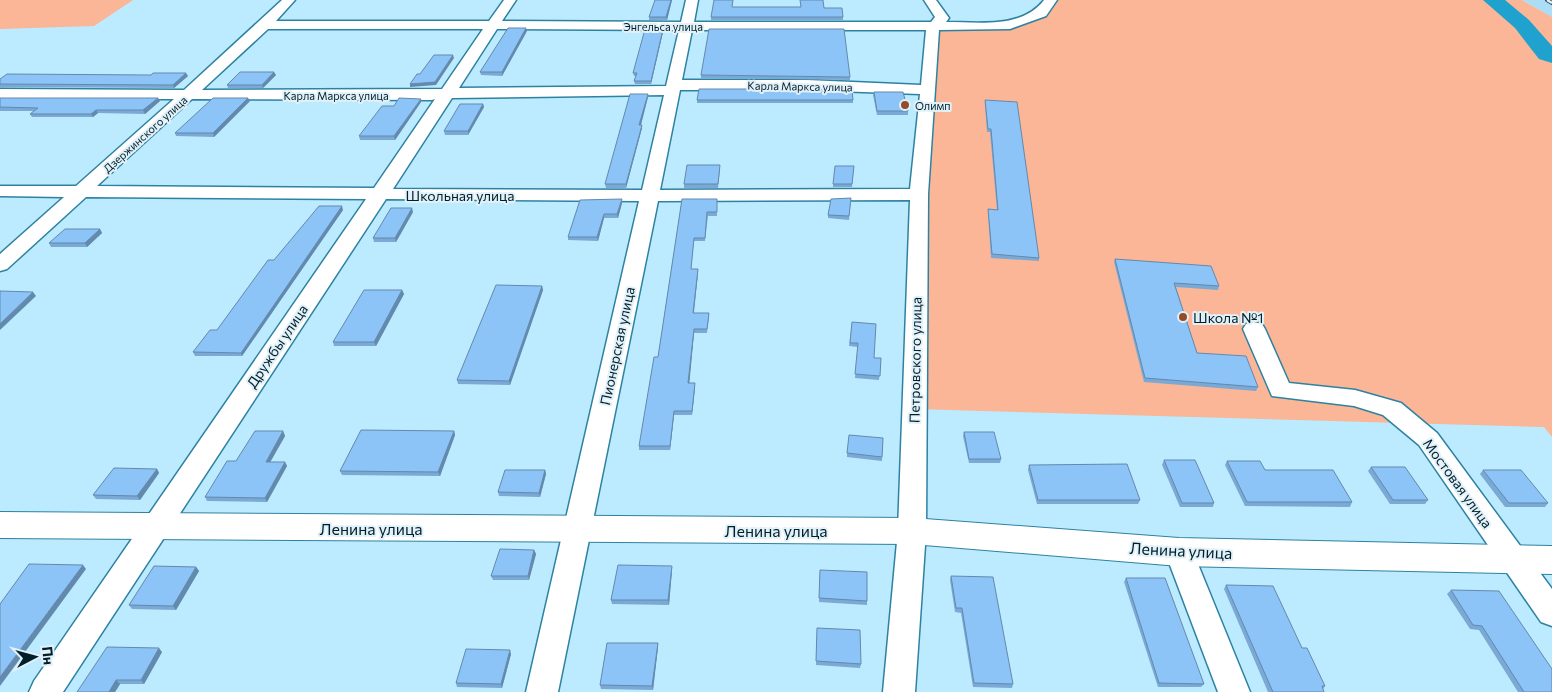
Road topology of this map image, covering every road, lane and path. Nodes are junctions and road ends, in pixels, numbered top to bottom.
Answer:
1 (289, 0) edge
2 (510, 0) edge
3 (692, 0) edge
4 (930, 0) edge
5 (1051, 0) edge
6 (265, 25) junction
7 (492, 25) junction
8 (686, 26) junction
9 (932, 27) junction
10 (673, 88) junction
11 (927, 90) junction
12 (447, 93) junction
13 (0, 94) edge
14 (189, 94) junction
15 (0, 191) edge
16 (81, 192) junction
17 (379, 194) junction
18 (919, 194) junction
19 (650, 196) junction
20 (0, 265) edge
21 (1254, 329) dead end
22 (0, 525) edge
23 (156, 527) junction
24 (578, 528) junction
25 (912, 531) junction
26 (1179, 552) junction
27 (1512, 558) junction
28 (1552, 560) edge
29 (1552, 613) edge
30 (45, 692) edge
31 (542, 692) edge
32 (899, 692) edge
33 (1234, 692) edge

1 - 6 street, Дзержинского улица
2 - 7 street, Дружбы улица
3 - 8 street, Пионерская улица
4 - 9 street, Петровского улица
5 - 9 street, Энгельса улица
6 - 7 street, Энгельса улица
6 - 14 street, Дзержинского улица
7 - 8 street, Энгельса улица
7 - 12 street, Дружбы улица
8 - 9 street, Энгельса улица
8 - 10 street, Пионерская улица
9 - 11 street, Петровского улица
10 - 11 street, Карла Маркса улица
10 - 12 street, Карла Маркса улица
10 - 19 street, Пионерская улица
11 - 18 street, Петровского улица
12 - 14 street, Карла Маркса улица
12 - 17 street, Дружбы улица
13 - 14 street, Карла Маркса улица
14 - 16 street, Дзержинского улица
15 - 16 street, Школьная улица
16 - 17 street, Школьная улица
16 - 20 street, Дзержинского улица
17 - 19 street, Школьная улица
17 - 23 street, Дружбы улица
18 - 19 street, Школьная улица
18 - 25 street, Петровского улица
19 - 24 street, Пионерская улица
21 - 27 street, Мостовая улица
22 - 23 street, Ленина улица
23 - 24 street, Ленина улица
23 - 30 street, Дружбы улица
24 - 25 street, Ленина улица
24 - 31 street, Пионерская улица
25 - 26 street, Ленина улица
25 - 32 street, Петровского улица
26 - 27 street, Ленина улица
26 - 33 street
27 - 28 street, Ленина улица
27 - 29 street, Мостовая улица

